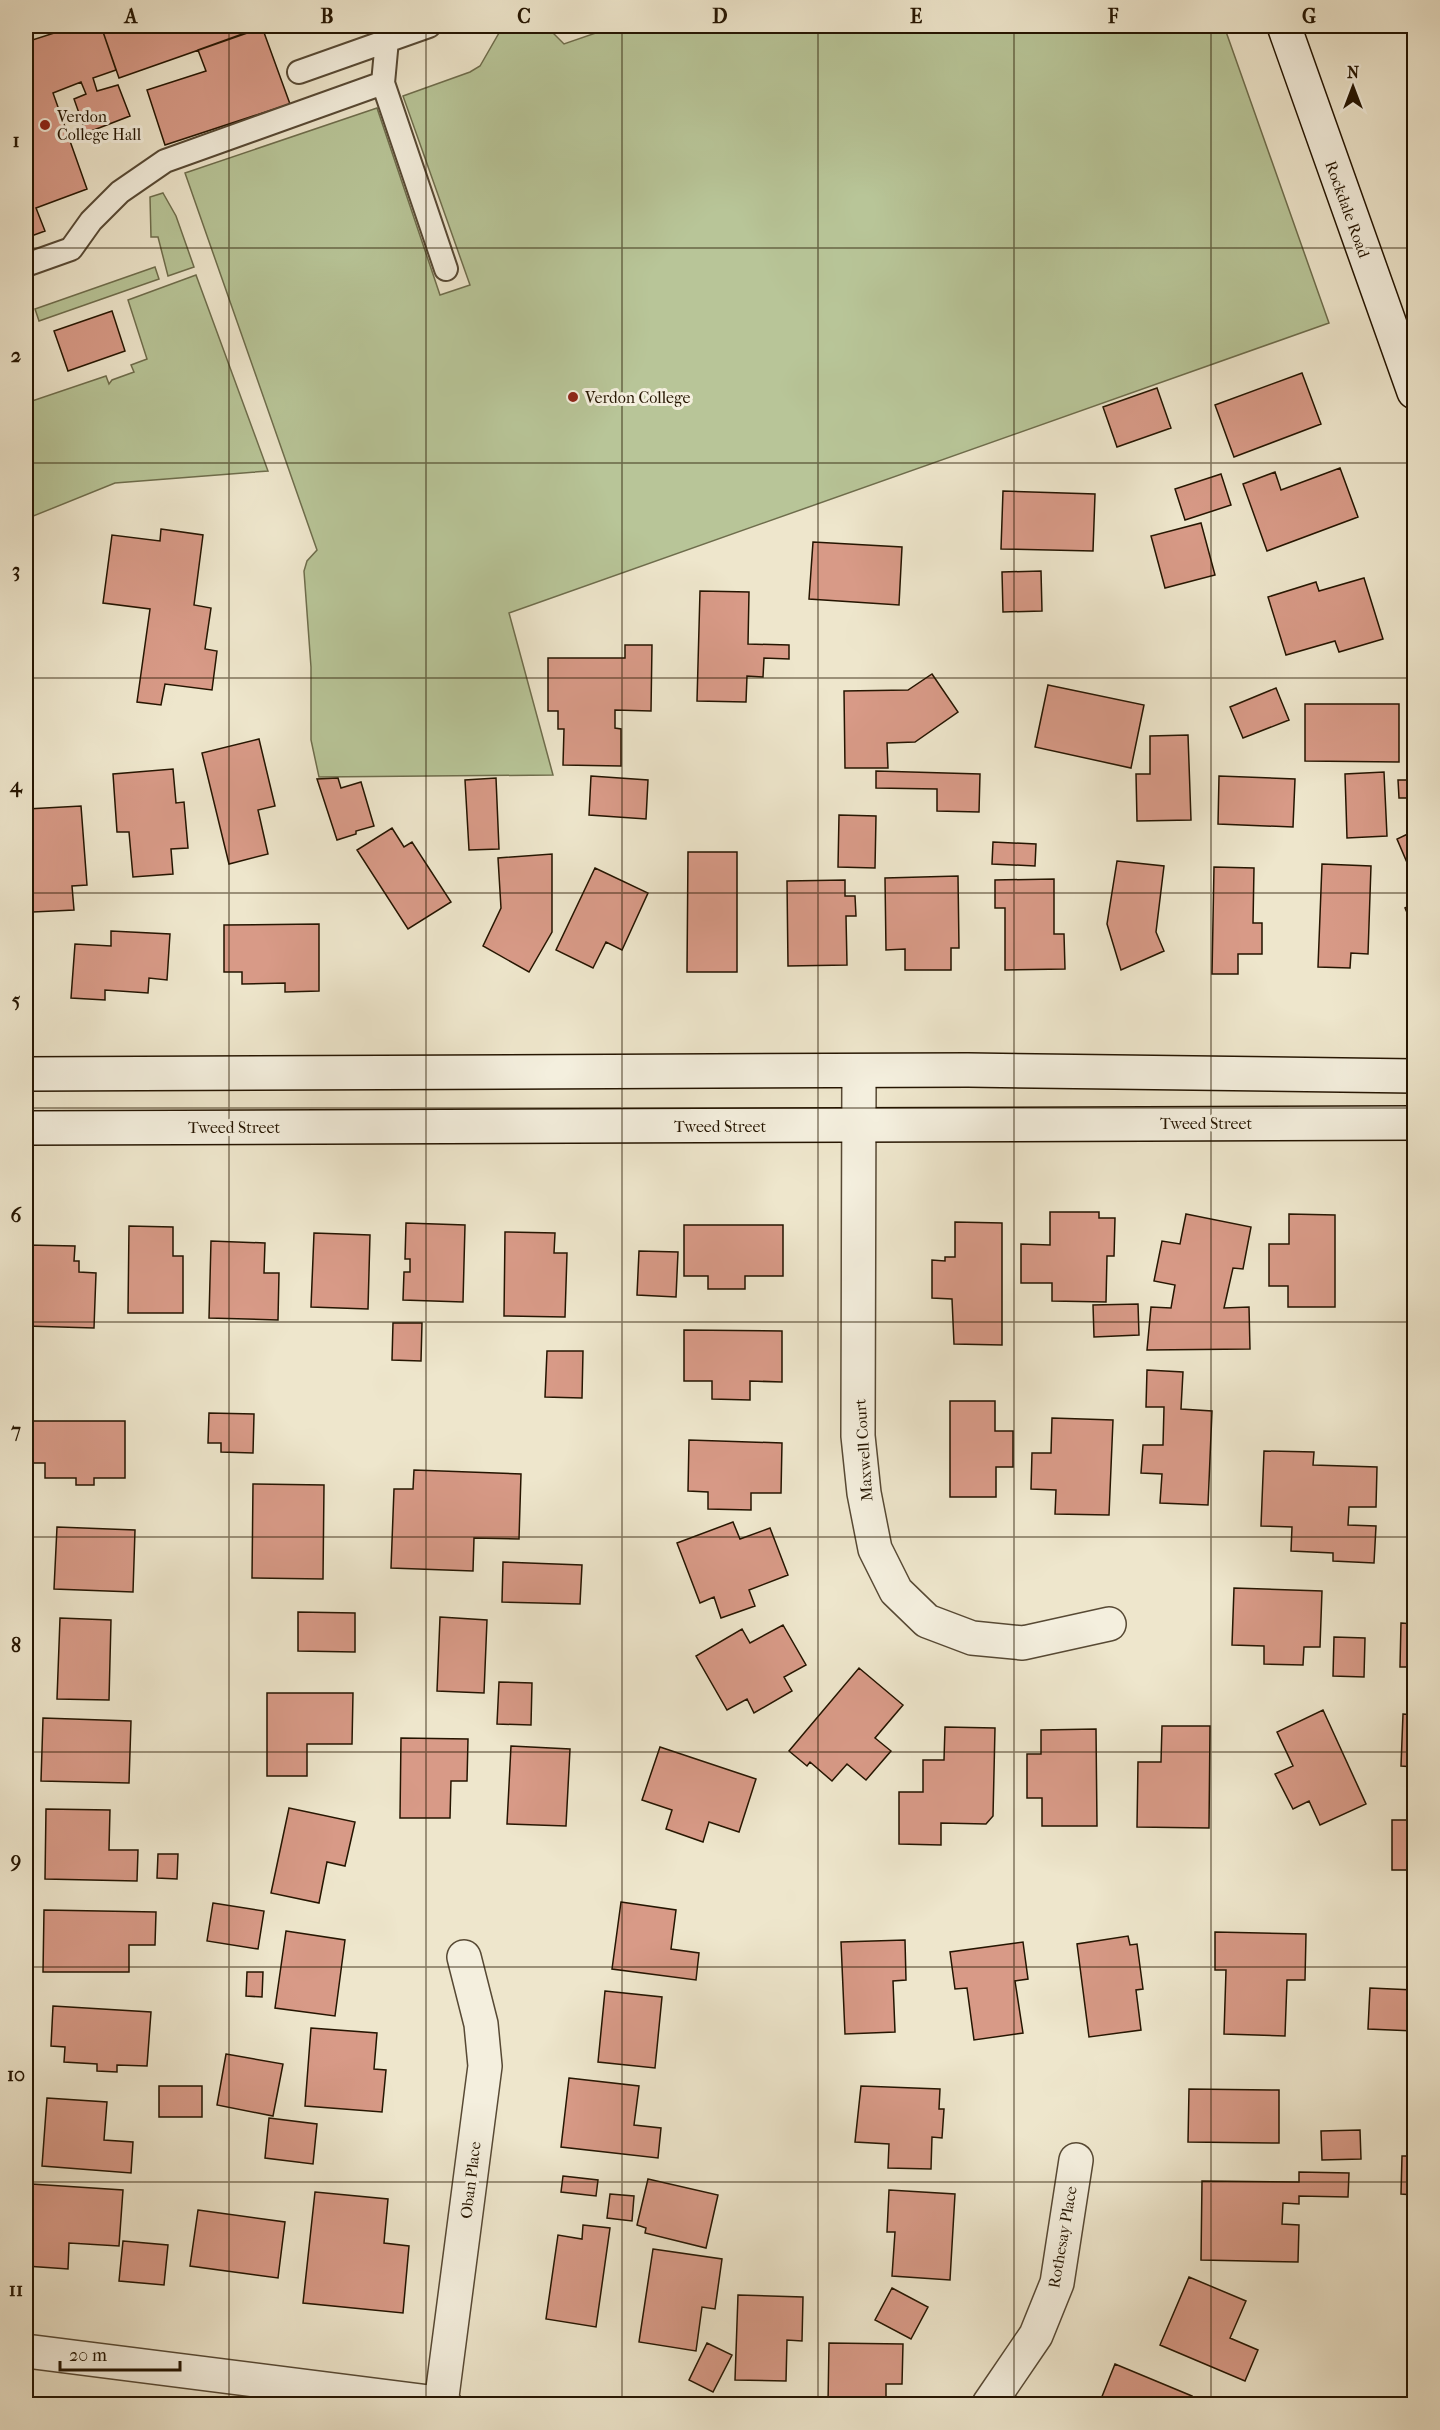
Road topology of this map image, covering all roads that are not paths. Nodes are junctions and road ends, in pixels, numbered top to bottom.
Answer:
1 (429, 26) edge
2 (1284, 26) edge
3 (387, 40) junction
4 (299, 72) dead end
5 (383, 83) junction
6 (26, 265) edge
7 (446, 269) dead end
8 (1414, 392) edge
9 (859, 1072) junction
10 (26, 1074) edge
11 (1414, 1076) edge
12 (1414, 1123) edge
13 (859, 1125) junction
14 (26, 1128) edge
15 (1109, 1624) dead end
16 (464, 1957) dead end
17 (1076, 2160) dead end
18 (26, 2351) edge
19 (443, 2404) edge
20 (989, 2404) edge

1 - 3 lane
2 - 8 main road, Rockdale Road
3 - 4 lane
3 - 5 lane
5 - 6 lane
5 - 7 lane
9 - 10 main road
9 - 11 main road
9 - 13 main road, Maxwell Court
12 - 13 main road, Tweed Street
13 - 14 main road, Tweed Street
13 - 15 main road, Maxwell Court
16 - 19 main road, Oban Place
17 - 20 main road, Rothesay Place
18 - 19 main road

